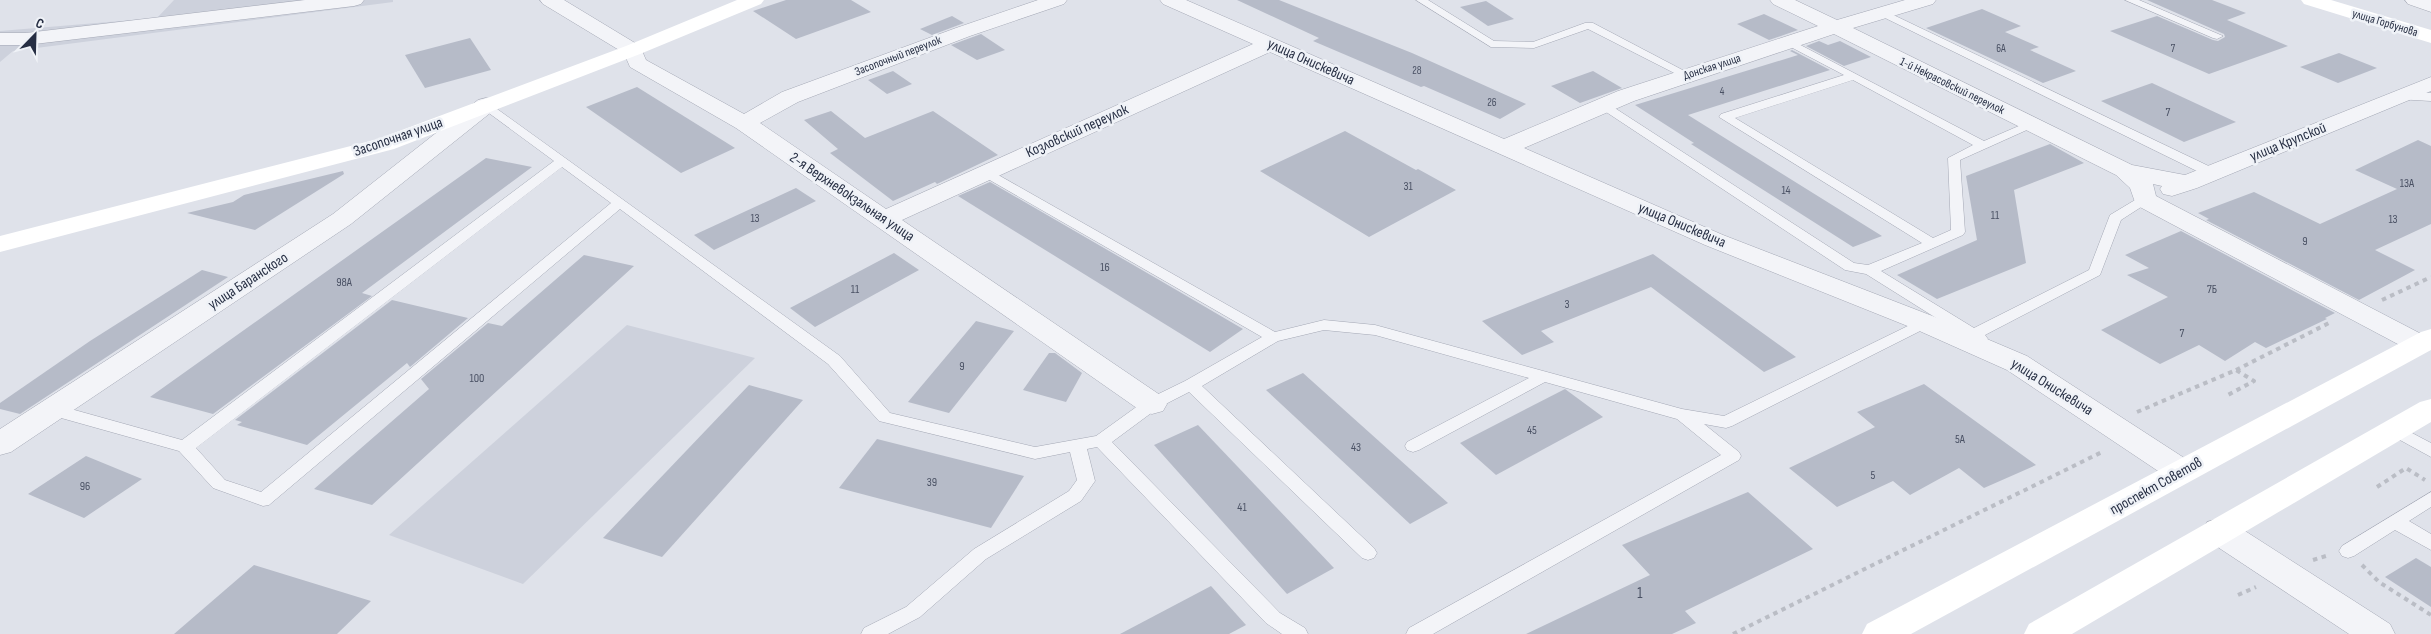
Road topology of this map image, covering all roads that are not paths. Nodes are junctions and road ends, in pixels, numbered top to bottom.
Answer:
1 (354, 0) edge
2 (550, 0) edge
3 (754, 0) edge
4 (1057, 0) edge
5 (1170, 0) edge
6 (1421, 0) edge
7 (1780, 0) edge
8 (1926, 0) edge
9 (2130, 0) edge
10 (2311, 0) edge
11 (2415, 0) edge
12 (2431, 6) edge
13 (1883, 13) junction
14 (1833, 28) junction
15 (2217, 36) dead end
16 (2431, 37) edge
17 (0, 39) edge
18 (1789, 42) junction
19 (1270, 44) junction
20 (633, 50) junction
21 (1688, 76) junction
22 (1854, 76) junction
23 (2431, 83) edge
24 (2400, 96) junction
25 (2431, 97) edge
26 (486, 106) junction
27 (1603, 106) junction
28 (744, 123) junction
29 (2032, 125) junction
30 (1982, 146) junction
31 (1504, 148) junction
32 (562, 161) junction
33 (2124, 170) junction
34 (986, 172) junction
35 (2212, 173) junction
36 (2188, 183) junction
37 (2145, 200) junction
38 (619, 203) junction
39 (884, 219) junction
40 (0, 244) edge
41 (1932, 244) junction
42 (1870, 270) junction
43 (1926, 324) junction
44 (1973, 335) junction
45 (1273, 337) junction
46 (2425, 341) edge
47 (2017, 363) junction
48 (1544, 377) junction
49 (1191, 384) junction
50 (1152, 404) junction
51 (2431, 409) edge
52 (53, 410) junction
53 (1682, 415) junction
54 (2395, 430) junction
55 (1101, 441) junction
56 (0, 444) edge
57 (1077, 445) junction
58 (1413, 446) dead end
59 (185, 447) junction
60 (2431, 451) edge
61 (2181, 471) junction
62 (2431, 498) edge
63 (2395, 521) junction
64 (2219, 531) junction
65 (2431, 543) edge
66 (2348, 551) road end
67 (1368, 553) dead end
68 (871, 634) edge
69 (1298, 634) edge
70 (1416, 634) edge
71 (1880, 634) edge
72 (2042, 634) edge
73 (2377, 634) edge

1 - 17 street
2 - 20 street, 2-я Верхневокзальная улица
3 - 20 main road, Засопочная улица
4 - 28 street, Засопочный переулок
5 - 19 street, улица Онискевича
6 - 21 lane
7 - 14 street, 1-й Некрасовский переулок
8 - 13 street, Донская улица
9 - 15 lane
10 - 16 main road, улица Горбунова
11 - 12 street
13 - 14 street, Донская улица
13 - 35 lane
14 - 18 street, Донская улица
14 - 29 street, 1-й Некрасовский переулок
18 - 21 street, Донская улица
18 - 22 lane
19 - 31 street, улица Онискевича
19 - 34 street, Козловский переулок
20 - 26 main road, Засопочная улица
20 - 28 street, 2-я Верхневокзальная улица
21 - 27 street, Донская улица
22 - 30 lane
22 - 41 lane
23 - 24 street, улица Крупской
24 - 25 lane
24 - 35 street, улица Крупской
26 - 32 lane
26 - 40 main road, Засопочная улица
26 - 52 street, улица Баранского
27 - 31 street, Донская улица
27 - 42 lane
28 - 39 street, 2-я Верхневокзальная улица
29 - 30 lane
29 - 33 street, 1-й Некрасовский переулок
30 - 41 lane
31 - 43 street, улица Онискевича
32 - 38 lane
32 - 59 lane
33 - 36 street
33 - 37 street
34 - 39 street, Козловский переулок
34 - 45 lane
35 - 36 street, улица Крупской
36 - 37 street, улица Крупской
37 - 44 lane
37 - 46 street
38 - 57 lane
38 - 59 lane
39 - 50 street, 2-я Верхневокзальная улица
41 - 42 lane
42 - 44 lane
43 - 47 street, улица Онискевича
43 - 53 lane
44 - 47 lane
45 - 48 lane
45 - 49 lane
46 - 61 main road, проспект Советов
47 - 61 street, улица Онискевича
48 - 53 lane
48 - 58 lane
49 - 50 lane
49 - 67 lane
50 - 55 lane
51 - 54 main road
52 - 56 street, улица Баранского
52 - 59 lane
53 - 70 lane
54 - 60 lane
54 - 64 main road
55 - 57 lane
55 - 69 lane
57 - 68 lane
61 - 71 main road, проспект Советов
62 - 63 lane
63 - 65 lane
63 - 66 lane
64 - 72 main road
64 - 73 street

